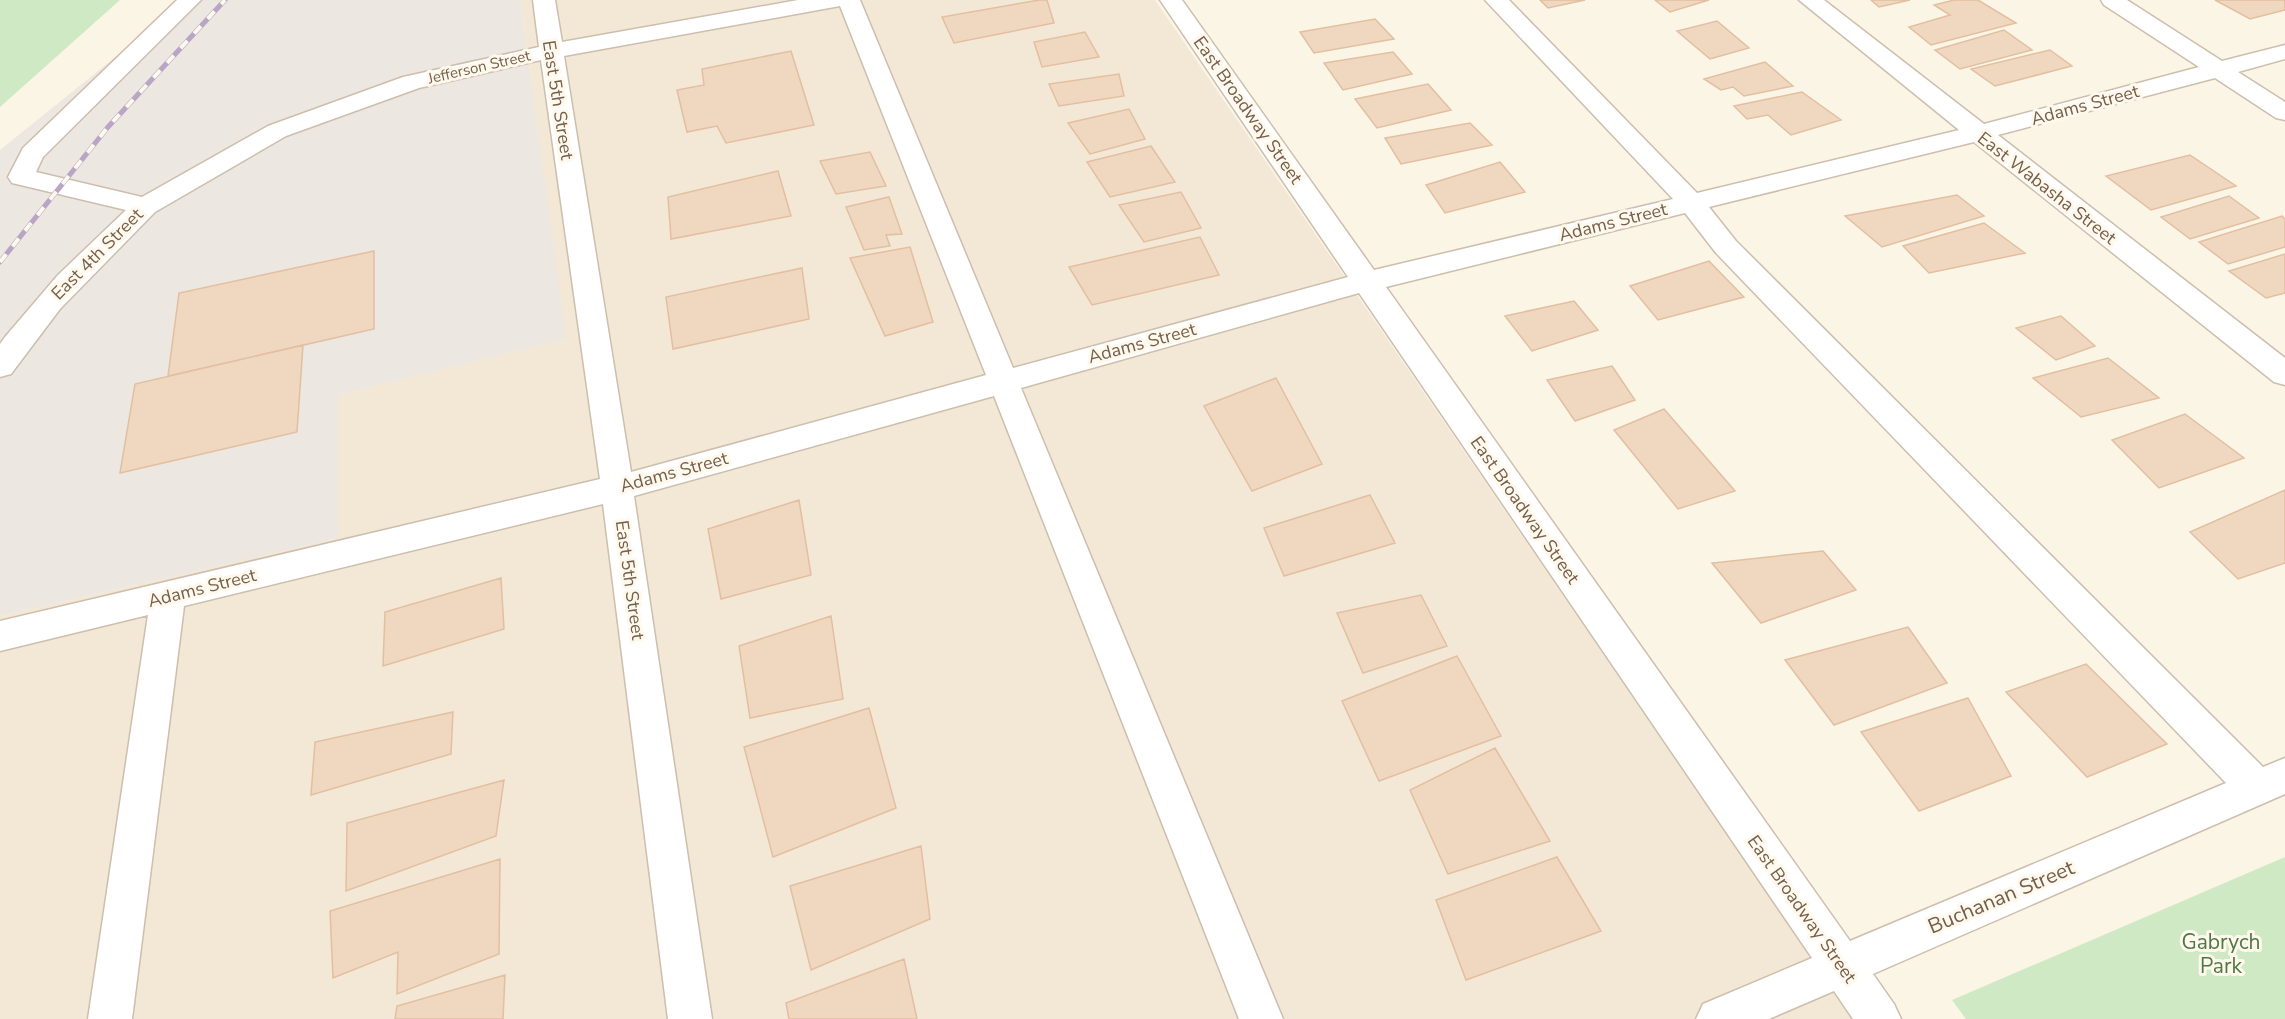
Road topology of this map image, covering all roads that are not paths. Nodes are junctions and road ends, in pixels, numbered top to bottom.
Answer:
1 (190, 0) edge
2 (544, 0) edge
3 (837, 0) edge
4 (849, 0) edge
5 (1171, 0) edge
6 (1496, 0) edge
7 (1810, 0) edge
8 (2112, 0) edge
9 (551, 51) junction
10 (2285, 52) edge
11 (2219, 70) junction
12 (2285, 113) edge
13 (1978, 133) junction
14 (1692, 203) junction
15 (146, 206) junction
16 (1366, 282) junction
17 (0, 366) edge
18 (2285, 374) edge
19 (1002, 382) junction
20 (617, 488) junction
21 (168, 596) junction
22 (0, 636) edge
23 (2271, 782) edge
24 (1841, 965) junction
25 (110, 1019) edge
26 (690, 1019) edge
27 (1261, 1019) edge
28 (1718, 1019) edge
29 (1879, 1019) edge

1 - 15 street, East 4th Street
2 - 9 street, East 5th Street
3 - 9 street, Jefferson Street
4 - 19 street
5 - 16 street, East Broadway Street
6 - 14 street
7 - 13 street, East Wabasha Street
8 - 11 street
9 - 15 street, Jefferson Street
9 - 20 street, East 5th Street
10 - 11 street, Adams Street
11 - 12 street
11 - 13 street, Adams Street
13 - 14 street, Adams Street
13 - 18 street, East Wabasha Street
14 - 16 street, Adams Street
14 - 23 street
15 - 17 street, East 4th Street
16 - 19 street, Adams Street
16 - 24 street, East Broadway Street
19 - 20 street, Adams Street
19 - 27 street
20 - 21 street, Adams Street
20 - 26 street, East 5th Street
21 - 22 street, Adams Street
21 - 25 street
23 - 24 street, Buchanan Street
24 - 28 street, Buchanan Street
24 - 29 street, East Broadway Street

